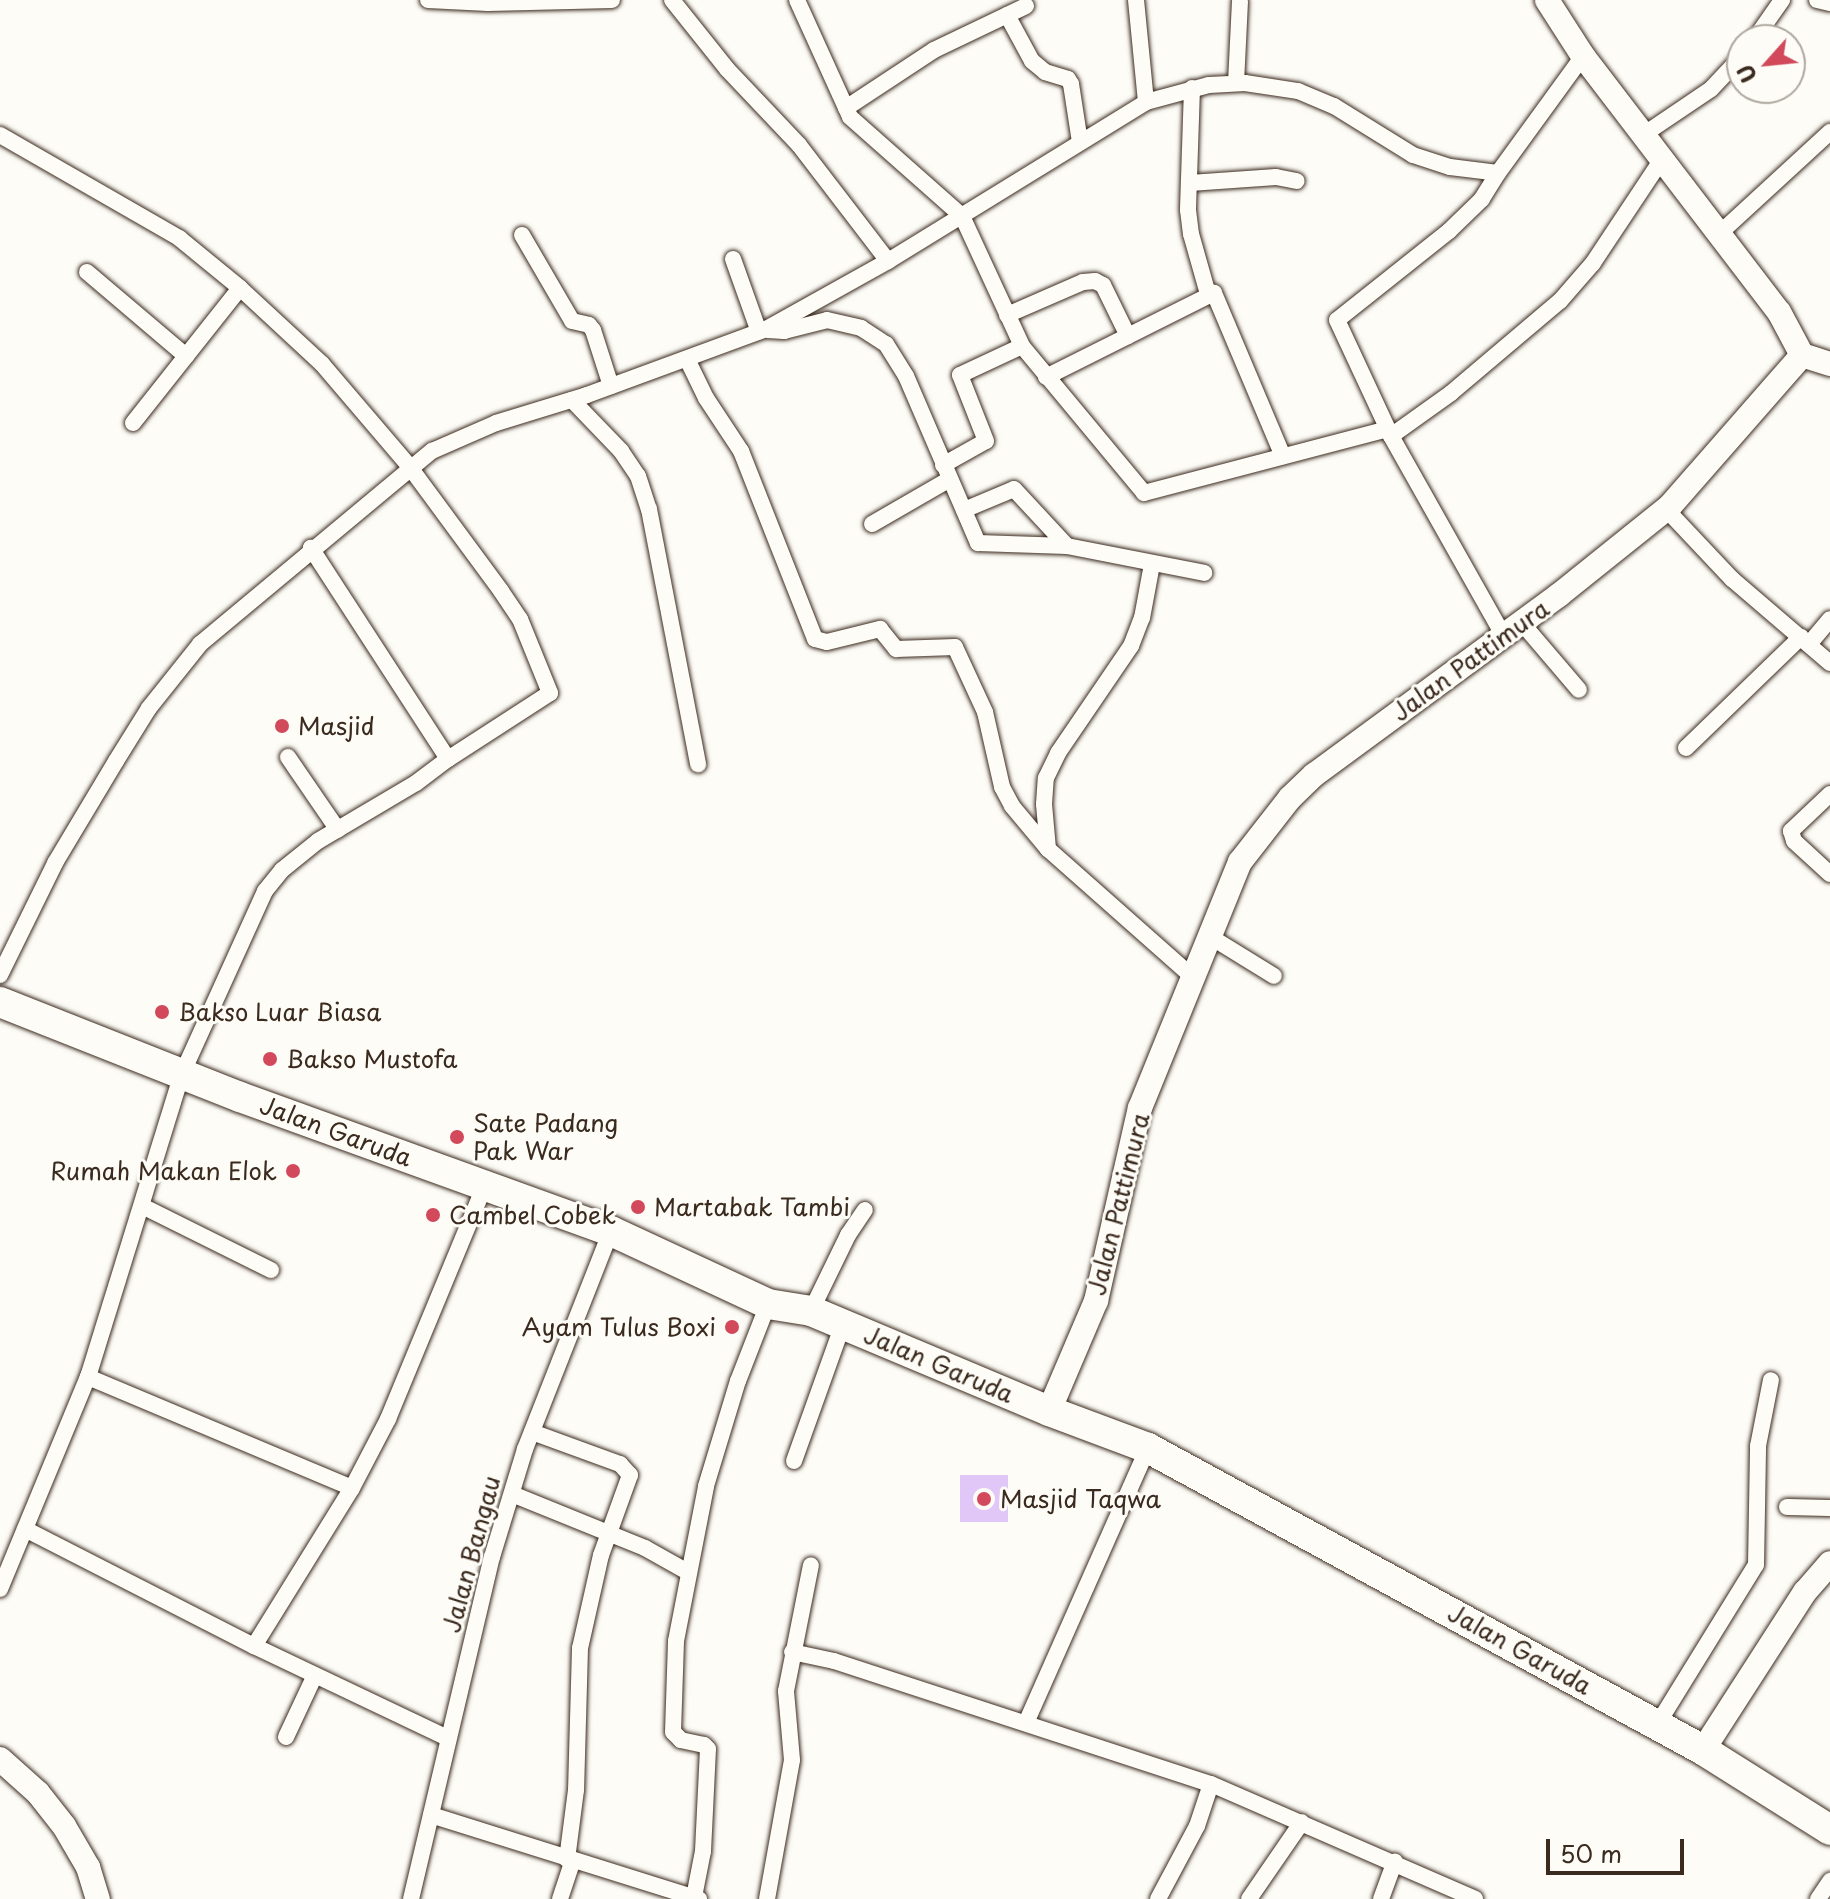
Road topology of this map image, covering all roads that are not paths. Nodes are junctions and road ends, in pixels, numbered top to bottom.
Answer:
1 (428, 0) edge
2 (612, 0) edge
3 (672, 0) edge
4 (797, 0) edge
5 (1136, 0) edge
6 (1547, 0) edge
7 (1782, 0) edge
8 (1817, 0) edge
9 (1240, 1) edge
10 (1830, 3) edge
11 (1026, 6) dead end
12 (1007, 15) junction
13 (1765, 24) edge
14 (1583, 56) junction
15 (1726, 73) edge
16 (1236, 83) junction
17 (1192, 88) junction
18 (1146, 102) junction
19 (846, 108) junction
20 (1830, 133) edge
21 (0, 135) edge
22 (1643, 135) junction
23 (1080, 142) junction
24 (1662, 159) junction
25 (1498, 173) junction
26 (1297, 181) dead end
27 (1190, 183) junction
28 (962, 216) junction
29 (1719, 234) junction
30 (522, 235) dead end
31 (733, 259) dead end
32 (888, 261) junction
33 (87, 272) dead end
34 (240, 288) junction
35 (1208, 294) junction
36 (1007, 315) junction
37 (763, 331) junction
38 (1128, 336) junction
39 (1022, 346) junction
40 (1802, 355) junction
41 (186, 356) junction
42 (687, 359) junction
43 (1830, 364) edge
44 (1046, 377) junction
45 (611, 386) junction
46 (572, 400) junction
47 (133, 423) dead end
48 (1389, 433) junction
49 (1283, 456) junction
50 (409, 466) junction
51 (946, 472) junction
52 (1666, 509) junction
53 (964, 510) junction
54 (872, 524) dead end
55 (1067, 546) junction
56 (311, 548) junction
57 (1150, 571) junction
58 (1204, 573) dead end
59 (1830, 619) edge
60 (1512, 628) junction
61 (1805, 640) junction
62 (1830, 663) edge
63 (1579, 690) dead end
64 (1686, 748) dead end
65 (288, 757) dead end
66 (448, 759) junction
67 (698, 764) dead end
68 (1830, 794) edge
69 (338, 830) junction
70 (1048, 849) junction
71 (1830, 874) edge
72 (1209, 936) junction
73 (0, 975) edge
74 (1274, 976) dead end
75 (1194, 978) junction
76 (0, 1002) edge
77 (182, 1074) junction
78 (485, 1185) junction
79 (142, 1206) junction
80 (865, 1210) dead end
81 (611, 1231) junction
82 (271, 1270) dead end
83 (768, 1304) junction
84 (811, 1311) junction
85 (843, 1324) junction
86 (88, 1377) junction
87 (1771, 1380) dead end
88 (1049, 1411) junction
89 (532, 1432) junction
90 (1148, 1448) junction
91 (794, 1461) dead end
92 (352, 1488) junction
93 (512, 1494) junction
94 (1787, 1507) dead end
95 (1830, 1508) edge
96 (25, 1529) junction
97 (608, 1535) junction
98 (1830, 1563) edge
99 (811, 1565) dead end
100 (688, 1572) junction
101 (0, 1589) edge
102 (254, 1646) junction
103 (792, 1652) junction
104 (315, 1675) junction
105 (1026, 1723) junction
106 (1657, 1725) junction
107 (286, 1737) dead end
108 (448, 1738) junction
109 (1703, 1750) junction
110 (0, 1759) edge
111 (1211, 1784) junction
112 (431, 1815) junction
113 (1302, 1822) junction
114 (1830, 1830) edge
115 (570, 1860) junction
116 (1395, 1861) junction
117 (1830, 1881) edge
118 (686, 1897) edge
119 (98, 1899) edge
120 (411, 1899) edge
121 (560, 1899) edge
122 (767, 1899) edge
123 (1158, 1899) edge
124 (1249, 1899) edge
125 (1381, 1899) edge
126 (1475, 1899) edge
127 (1818, 1899) edge

1 - 2 street
3 - 32 street
4 - 19 street
5 - 18 street
6 - 14 street
7 - 13 street
8 - 10 street
9 - 16 street
11 - 12 street
12 - 19 street
12 - 23 street
14 - 22 street
14 - 25 street
15 - 22 street
16 - 17 street
16 - 25 street
17 - 18 street
17 - 27 street
18 - 23 street
19 - 28 street
20 - 29 street
21 - 34 street
22 - 24 street
23 - 28 street
24 - 29 street
24 - 48 street
25 - 48 street
26 - 27 street
27 - 35 street
28 - 32 street
28 - 36 street
29 - 40 street
30 - 45 street
31 - 37 street
32 - 37 street
33 - 41 street
34 - 41 street
34 - 50 street
35 - 38 street
35 - 49 street
36 - 38 street
36 - 39 street
37 - 42 street
37 - 51 street
38 - 44 street
39 - 44 street
39 - 51 street
40 - 43 street
40 - 52 street, Jalan Pattimura
41 - 47 street
42 - 45 street
42 - 70 street
44 - 49 street
45 - 46 street
46 - 50 street
46 - 67 street
48 - 49 street
48 - 60 street
50 - 56 street
50 - 66 street
51 - 53 street
51 - 54 street
52 - 60 street, Jalan Pattimura
52 - 61 street
53 - 55 street
53 - 55 street
55 - 57 street
56 - 66 street
56 - 73 street
57 - 58 street
57 - 70 street
59 - 61 street
60 - 63 street
60 - 72 street, Jalan Pattimura
61 - 62 street
61 - 64 street
65 - 69 street
66 - 69 street
68 - 71 street
69 - 77 street
70 - 75 street
72 - 74 street
72 - 75 street, Jalan Pattimura
75 - 88 street, Jalan Pattimura
76 - 77 highway, Jalan Garuda
77 - 78 highway, Jalan Garuda
77 - 79 street
78 - 81 highway, Jalan Garuda
78 - 92 street
79 - 82 street
79 - 86 street
80 - 84 street
81 - 83 highway, Jalan Garuda
81 - 89 street, Jalan Bangau
83 - 84 highway, Jalan Garuda
83 - 100 street
84 - 85 highway, Jalan Garuda
85 - 88 highway, Jalan Garuda
85 - 91 street
86 - 92 street
86 - 96 street
87 - 106 street
88 - 90 highway, Jalan Garuda
89 - 93 street, Jalan Bangau
89 - 97 street
90 - 105 street
90 - 106 highway, Jalan Garuda
92 - 102 street
93 - 97 street
93 - 108 street, Jalan Bangau
94 - 95 street
96 - 101 street
96 - 102 street
97 - 100 street
97 - 115 street
98 - 109 street
99 - 103 street
100 - 118 street
102 - 104 street
103 - 105 street
103 - 122 street
104 - 107 street
104 - 108 street
105 - 111 street
106 - 109 highway, Jalan Garuda
108 - 112 street, Jalan Bangau
109 - 114 highway, Jalan Garuda
110 - 119 street
111 - 113 street
111 - 123 street
112 - 115 street
112 - 120 street, Jalan Bangau
113 - 116 street
113 - 124 street
115 - 118 street
115 - 121 street
116 - 125 street
116 - 126 street
117 - 127 street

